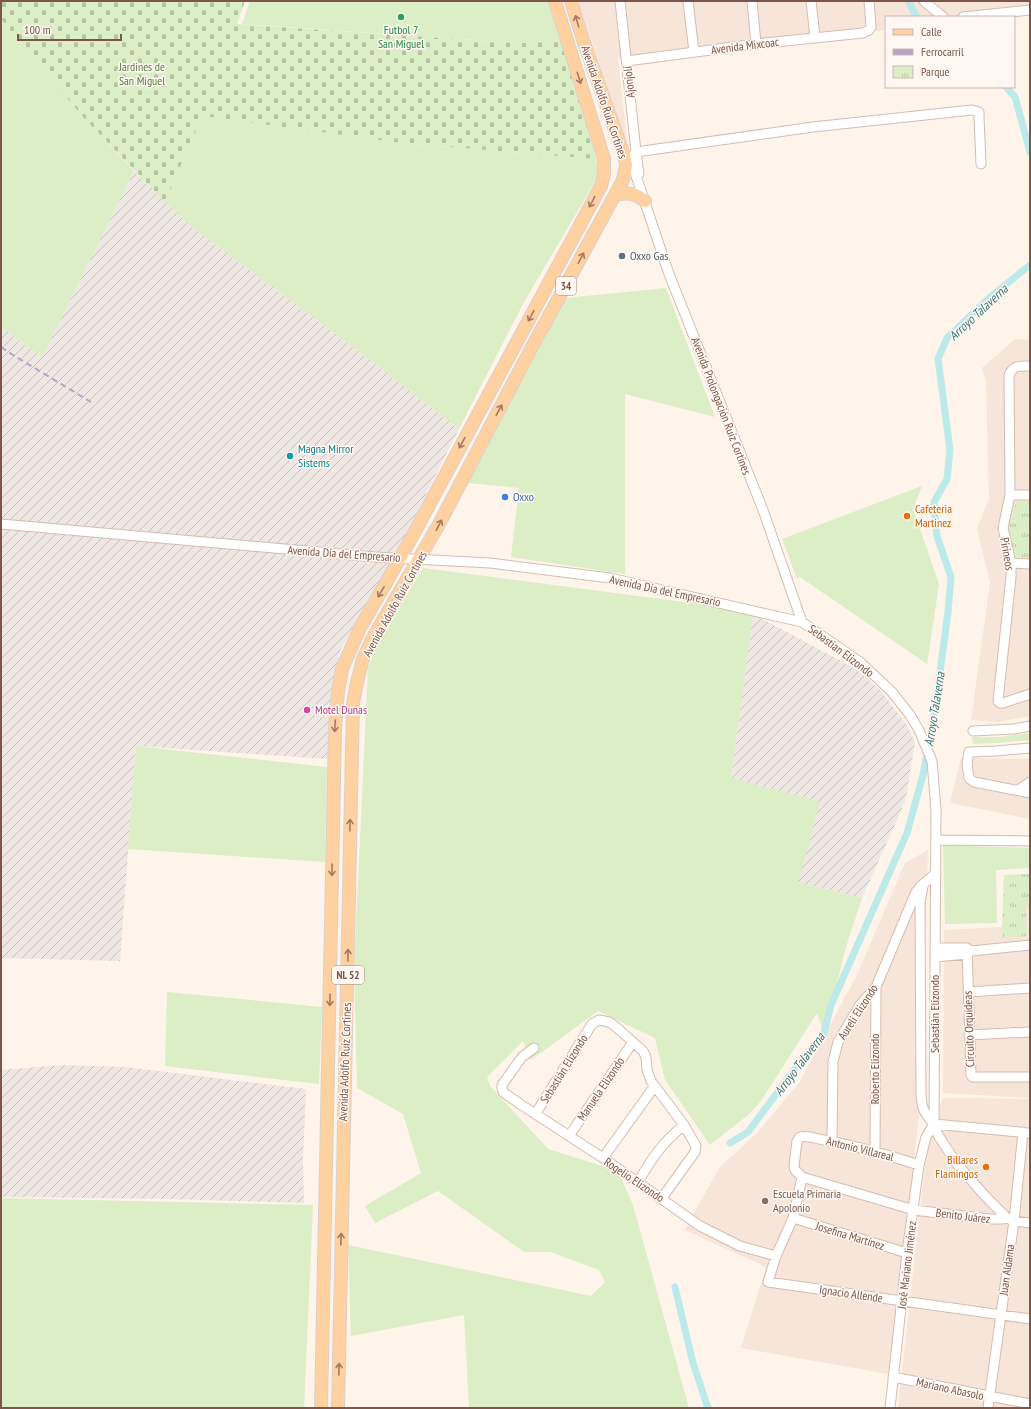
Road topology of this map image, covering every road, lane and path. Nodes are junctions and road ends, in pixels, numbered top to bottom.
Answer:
1 (555, 1) edge
2 (571, 1) edge
3 (620, 1) edge
4 (688, 1) edge
5 (752, 1) edge
6 (811, 1) edge
7 (869, 1) edge
8 (924, 1) edge
9 (1030, 10) edge
10 (942, 16) edge
11 (973, 16) edge
12 (815, 37) junction
13 (756, 44) junction
14 (694, 52) junction
15 (627, 61) junction
16 (636, 152) junction
17 (626, 163) junction
18 (981, 164) dead end
19 (616, 195) junction
20 (643, 195) junction
21 (1030, 366) edge
22 (1010, 495) junction
23 (1030, 495) edge
24 (1, 524) edge
25 (400, 558) junction
26 (420, 559) junction
27 (1011, 563) junction
28 (1030, 564) edge
29 (802, 622) junction
30 (1030, 694) edge
31 (1030, 726) edge
32 (973, 731) dead end
33 (1030, 748) edge
34 (932, 761) joint
35 (1030, 782) edge
36 (1018, 790) junction
37 (1030, 793) edge
38 (936, 840) junction
39 (1030, 841) edge
40 (936, 873) junction
41 (923, 884) junction
42 (1030, 945) edge
43 (968, 951) junction
44 (935, 953) junction
45 (876, 987) junction
46 (1030, 988) edge
47 (968, 992) junction
48 (1030, 1032) edge
49 (969, 1035) junction
50 (633, 1042) junction
51 (534, 1048) dead end
52 (1030, 1077) edge
53 (654, 1087) junction
54 (536, 1113) junction
55 (934, 1124) junction
56 (684, 1125) junction
57 (1026, 1133) edge
58 (569, 1136) junction
59 (832, 1141) junction
60 (875, 1152) junction
61 (603, 1158) junction
62 (919, 1164) junction
63 (802, 1176) junction
64 (638, 1182) junction
65 (662, 1198) junction
66 (914, 1210) junction
67 (793, 1218) junction
68 (1011, 1219) junction
69 (1030, 1223) edge
70 (907, 1253) junction
71 (776, 1256) junction
72 (903, 1301) junction
73 (1001, 1315) junction
74 (1030, 1319) edge
75 (893, 1377) junction
76 (990, 1397) junction
77 (1030, 1404) edge
78 (321, 1408) edge
79 (338, 1408) edge
80 (890, 1408) edge
81 (988, 1408) edge

1 -> 25 main road, Avenida Adolfo Ruíz Cortines / 34
17 -> 2 main road, Avenida Adolfo Ruíz Cortines
3 - 15 street, Ajonjolí
4 - 14 street
5 - 13 street
6 - 12 street
7 - 12 street, Avenida Mixcoac
8 - 10 street
9 - 11 street
12 - 13 street, Avenida Mixcoac
13 - 14 street, Avenida Mixcoac
14 - 15 street, Avenida Mixcoac
15 - 16 street, Ajonjolí
16 - 17 street
16 - 18 street
16 - 20 street, Avenida Prolongación Ruíz Cortines
17 - 19 main road, Avenida Adolfo Ruíz Cortines / 34
17 - 20 street, Avenida Prolongación Ruíz Cortines
17 - 20 street, Avenida Prolongación Ruíz Cortines
19 - 20 main road
26 -> 19 main road, Avenida Adolfo Ruíz Cortines / 34
20 - 29 street, Avenida Prolongación Ruíz Cortines
21 - 22 street, Pirineos
22 - 23 street
22 - 27 street, Pirineos
24 - 25 street, Avenida Día del Empresario
25 - 26 street, Avenida Día del Empresario
25 -> 78 main road, Avenida Adolfo Ruíz Cortines / NL 52
26 - 29 street, Avenida Día del Empresario
79 -> 26 main road, Avenida Adolfo Ruíz Cortines / NL 52
27 - 28 street
27 - 30 street, Pirineos
29 - 34 street, Sebastian Elizondo
31 - 32 street
33 - 36 street
34 - 38 street, Sebastián Elizondo
35 - 36 street
36 - 37 street
38 - 39 street
38 - 40 street, Sebastián Elizondo
40 - 41 street, Aureli Elizondo
40 - 44 street, Sebastián Elizondo
41 - 45 street, Aureli Elizondo
41 - 55 street
42 - 43 street
43 - 44 street
43 - 47 street, Circuito Orquídeas
44 - 55 street, Sebastián Elizondo
45 - 59 street, Aureli Elizondo
45 - 60 street, Roberto Elizondo
46 - 47 street
47 - 49 street, Circuito Orquídeas
48 - 49 street
49 - 52 street, Circuito Orquídeas
50 - 53 street
50 - 54 street, Sebastián Elizondo
50 - 58 street, Manuela Elizondo
51 - 54 street, Rogelio Elizondo
53 - 56 street
53 - 61 street
54 - 58 street, Rogelio Elizondo
55 - 57 street
55 - 62 street, José Mariano Jiménez
55 - 68 street, Sebastián Elizondo
56 - 64 street
56 - 65 street
57 - 68 street, Juan Aldama
58 - 61 street, Rogelio Elizondo
59 - 60 street, Antonio Villareal
59 - 63 street, Antonio Villareal
60 - 62 street, Antonio Villareal
61 - 64 street, Rogelio Elizondo
62 - 66 street, José Mariano Jiménez
63 - 66 street, Benito Juárez
63 - 67 street
64 - 65 street, Rogelio Elizondo
65 - 71 street, Rogelio Elizondo
66 - 68 street, Benito Juárez
66 - 70 street, José Mariano Jiménez
67 - 70 street, Josefina Martínez
67 - 71 street
68 - 69 street
68 - 73 street, Juan Aldama
70 - 72 street, José Mariano Jiménez
71 - 72 street, Ignacio Allende
72 - 73 street, Ignacio Allende
72 - 75 street, José Mariano Jiménez
73 - 74 street, Ignacio Allende
73 - 76 street, Juan Aldama
75 - 76 street, Mariano Abasolo
75 - 80 street, José Mariano Jiménez
76 - 77 street, Mariano Abasolo
76 - 81 street, Juan Aldama

